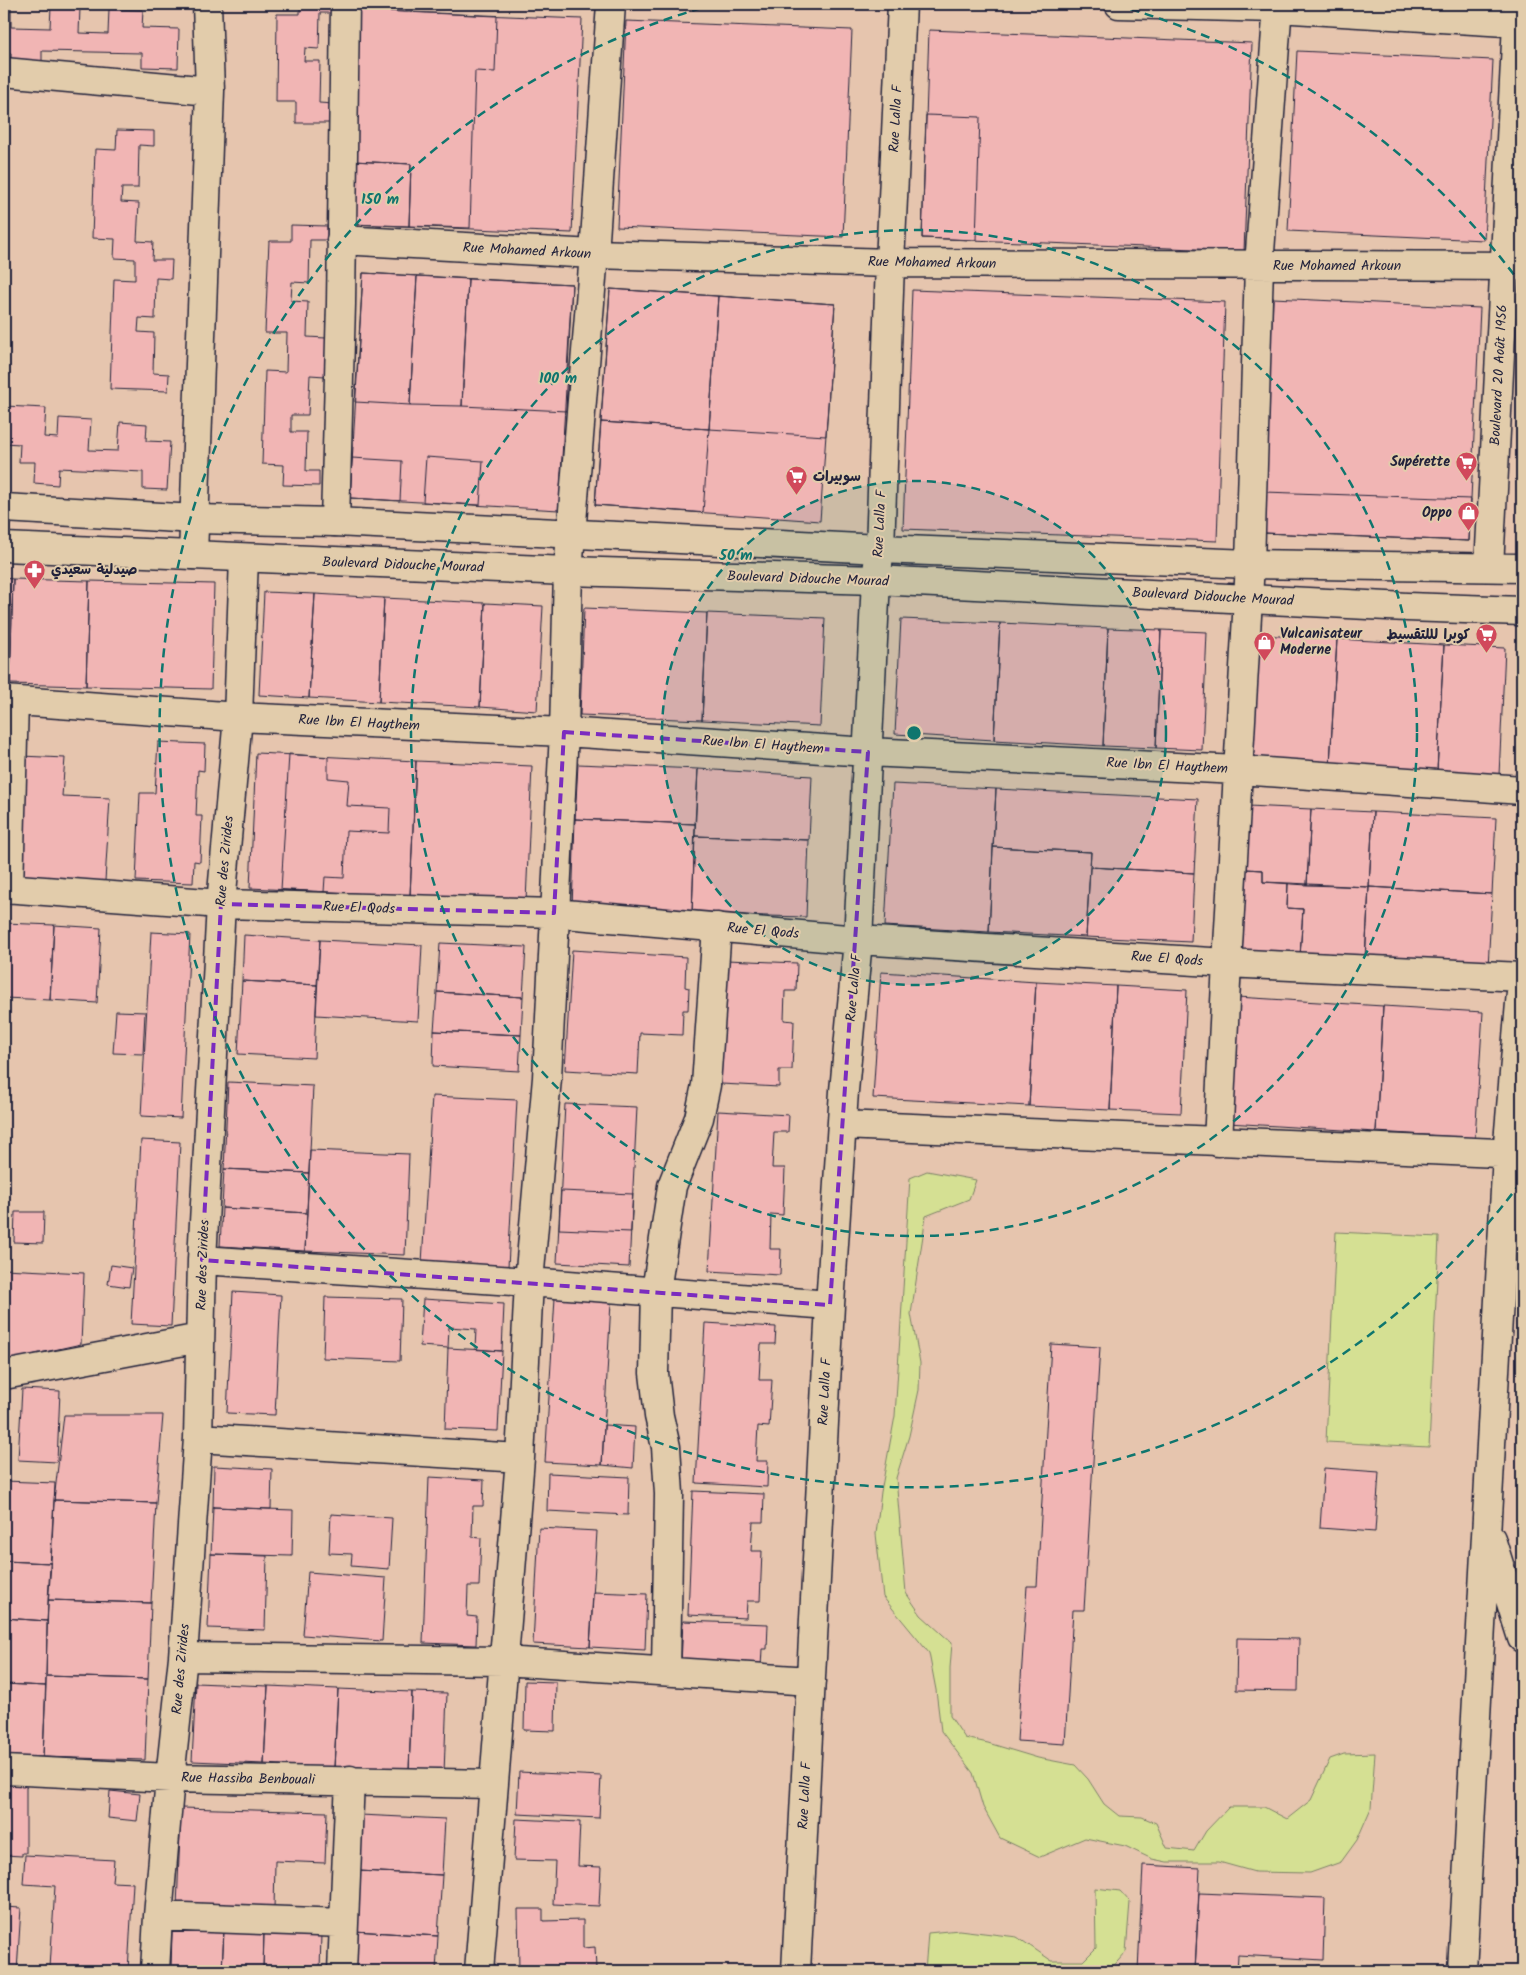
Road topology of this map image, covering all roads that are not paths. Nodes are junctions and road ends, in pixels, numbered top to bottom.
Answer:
1 (344, 4) edge
2 (612, 4) edge
3 (902, 4) edge
4 (1120, 4) edge
5 (1278, 6) edge
6 (205, 8) edge
7 (1519, 16) edge
8 (4, 72) edge
9 (210, 91) junction
10 (341, 240) junction
11 (594, 254) junction
12 (890, 263) junction
13 (1260, 266) junction
14 (1514, 266) edge
15 (4, 508) edge
16 (196, 519) junction
17 (335, 522) junction
18 (571, 534) junction
19 (4, 547) edge
20 (880, 549) junction
21 (194, 555) junction
22 (244, 558) junction
23 (1250, 564) junction
24 (1489, 567) junction
25 (1522, 568) edge
26 (568, 571) junction
27 (876, 580) junction
28 (1246, 599) junction
29 (1522, 611) edge
30 (9, 700) edge
31 (238, 717) junction
32 (564, 732) junction
33 (868, 752) junction
34 (1238, 770) junction
35 (1522, 790) edge
36 (7, 889) edge
37 (222, 904) junction
38 (554, 914) junction
39 (717, 927) junction
40 (858, 940) junction
41 (1227, 963) junction
42 (1522, 978) edge
43 (842, 1125) junction
44 (1218, 1142) junction
45 (1515, 1154) edge
46 (202, 1260) junction
47 (529, 1282) junction
48 (656, 1292) junction
49 (830, 1305) junction
50 (200, 1338) junction
51 (4, 1375) edge
52 (198, 1438) junction
53 (520, 1458) junction
54 (1486, 1522) junction
55 (1520, 1623) edge
56 (183, 1657) junction
57 (503, 1660) junction
58 (666, 1671) junction
59 (811, 1681) junction
60 (4, 1770) edge
61 (170, 1778) junction
62 (350, 1780) junction
63 (493, 1784) junction
64 (158, 1916) junction
65 (344, 1923) junction
66 (155, 1971) edge
67 (342, 1971) edge
68 (479, 1971) edge
69 (796, 1971) edge
70 (1462, 1971) edge

1 - 10 street
2 - 11 street
3 - 12 street, Rue Lalla F
4 - 5 street
5 - 7 street
5 - 13 street
6 - 9 street
7 - 14 street, Boulevard 20 Août 1956
8 - 9 street
9 - 16 street
10 - 11 street, Rue Mohamed Arkoun
10 - 17 street
11 - 12 street, Rue Mohamed Arkoun
11 - 18 street
12 - 13 street, Rue Mohamed Arkoun
12 - 20 street, Rue Lalla F
13 - 14 street, Rue Mohamed Arkoun
13 - 23 street
14 - 24 street, Boulevard 20 Août 1956
15 - 16 street
16 - 17 street
16 - 21 street
17 - 18 street
18 - 20 street
18 - 26 street
19 - 21 street, Boulevard Didouche Mourad
20 - 23 street
20 - 27 street, Rue Lalla F
21 - 22 street, Boulevard Didouche Mourad
22 - 26 street, Boulevard Didouche Mourad
22 - 31 street, Rue des Zirides
23 - 24 street
23 - 28 street
24 - 25 street
26 - 27 street, Boulevard Didouche Mourad
26 - 32 street
27 - 28 street, Boulevard Didouche Mourad
27 - 33 street, Rue Lalla F
28 - 29 street, Boulevard Didouche Mourad
28 - 34 street
30 - 31 street, Rue Ibn El Haythem
30 - 36 street
31 - 32 street, Rue Ibn El Haythem
31 - 37 street, Rue des Zirides
32 - 33 street, Rue Ibn El Haythem
32 - 38 street
33 - 34 street, Rue Ibn El Haythem
33 - 40 street, Rue Lalla F
34 - 35 street, Rue Ibn El Haythem
34 - 41 street
36 - 37 street, Rue El Qods
37 - 38 street, Rue El Qods
37 - 46 street, Rue des Zirides
38 - 39 street, Rue El Qods
38 - 47 street
39 - 40 street, Rue El Qods
39 - 48 street
40 - 41 street, Rue El Qods
40 - 43 street, Rue Lalla F
41 - 42 street, Rue El Qods
41 - 44 street
42 - 45 street
43 - 44 street
43 - 49 street, Rue Lalla F
44 - 45 street
45 - 54 street
46 - 47 street
46 - 50 street, Rue des Zirides
47 - 48 street
47 - 53 street
48 - 49 street
48 - 58 street
49 - 59 street, Rue Lalla F
50 - 51 street
50 - 52 street, Rue des Zirides
52 - 53 street
52 - 56 street, Rue des Zirides
53 - 57 street
54 - 55 street
54 - 70 street
56 - 57 street
56 - 61 street, Rue des Zirides
57 - 58 street
57 - 63 street
58 - 59 street
59 - 69 street, Rue Lalla F
60 - 61 street, Rue Hassiba Benbouali
61 - 62 street, Rue Hassiba Benbouali
61 - 64 street, Rue des Zirides
62 - 63 street, Rue Hassiba Benbouali
62 - 65 street
63 - 68 street
64 - 65 street
64 - 66 street, Rue des Zirides
65 - 67 street

